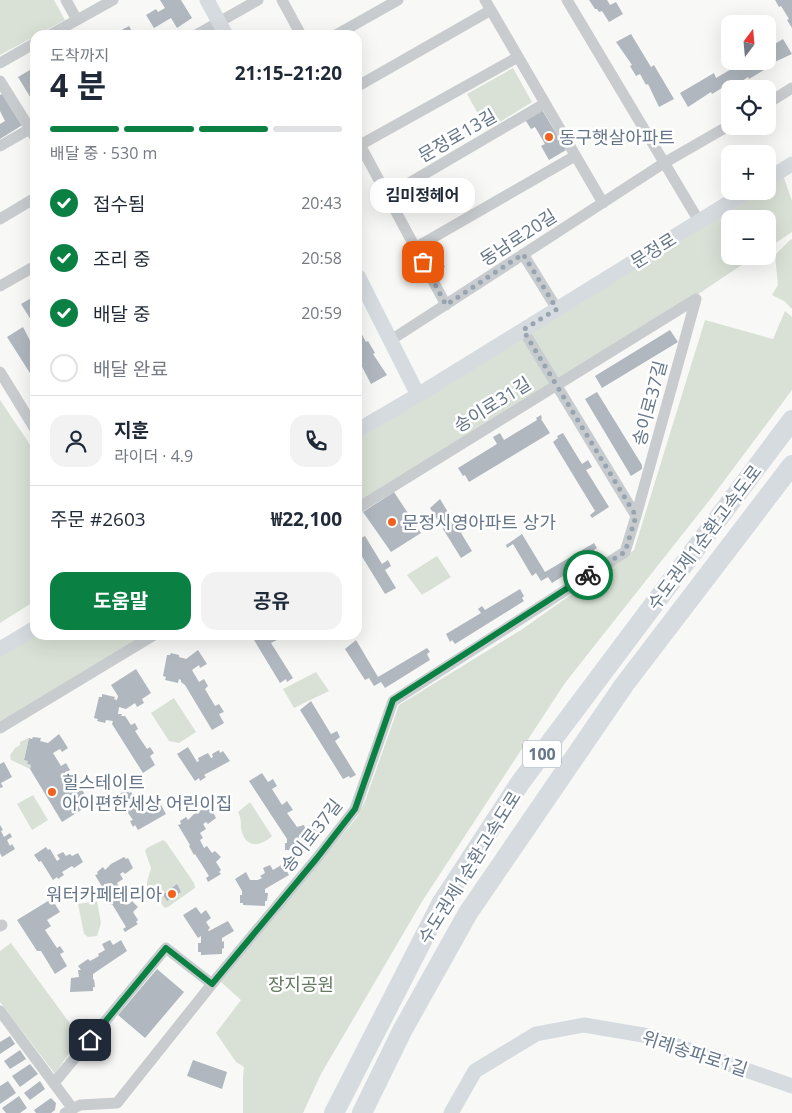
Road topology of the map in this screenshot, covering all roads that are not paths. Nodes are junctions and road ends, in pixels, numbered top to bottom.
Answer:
1 (66, 0) edge
2 (114, 0) edge
3 (207, 0) edge
4 (258, 0) edge
5 (282, 0) edge
6 (398, 0) edge
7 (566, 0) edge
8 (488, 5) edge
9 (77, 20) junction
10 (222, 28) edge
11 (59, 30) edge
12 (298, 30) edge
13 (345, 30) edge
14 (30, 46) edge
15 (518, 57) junction
16 (0, 63) edge
17 (0, 81) edge
18 (362, 84) edge
19 (792, 88) edge
20 (776, 97) edge
21 (544, 104) junction
22 (30, 126) edge
23 (721, 129) edge
24 (30, 132) edge
25 (362, 141) edge
26 (0, 146) edge
27 (362, 149) edge
28 (575, 156) junction
29 (664, 163) junction
30 (792, 164) edge
31 (776, 174) edge
32 (387, 196) junction
33 (733, 200) edge
34 (30, 201) edge
35 (602, 203) junction
36 (0, 219) edge
37 (699, 221) junction
38 (415, 248) junction
39 (523, 254) junction
40 (30, 269) edge
41 (362, 284) edge
42 (0, 286) edge
43 (696, 299) joint
44 (446, 305) junction
45 (557, 309) junction
46 (523, 330) junction
47 (391, 340) junction
48 (0, 372) edge
49 (555, 386) junction
50 (418, 395) junction
51 (792, 420) edge
52 (30, 421) edge
53 (362, 428) edge
54 (792, 465) edge
55 (362, 506) edge
56 (636, 516) junction
57 (30, 631) edge
58 (146, 640) edge
59 (0, 649) edge
60 (0, 728) edge
61 (212, 984) junction
62 (0, 1011) edge
63 (54, 1083) junction
64 (792, 1086) edge
65 (69, 1111) edge
66 (334, 1113) edge
67 (362, 1113) edge
68 (451, 1113) edge

1 - 9 street
2 - 9 street
3 - 10 street
4 - 10 street
5 - 12 street
6 - 13 street
7 - 29 street
8 - 15 street
8 - 18 street
9 - 11 street
14 - 16 street
15 - 21 street
15 - 25 street
17 - 22 street
19 - 20 street
21 - 28 street
21 - 32 street, 문정로13길
23 - 29 street, 동남로20길
24 - 26 street
27 - 32 street
28 - 35 street
28 - 38 street
29 - 35 street, 동남로20길
29 - 37 street
30 - 31 street
32 - 38 street
33 - 37 street, 문정로
34 - 36 street
35 - 39 street, 동남로20길
37 - 45 street, 문정로
38 - 44 street
39 - 44 street, 동남로20길
39 - 45 street
40 - 42 street
41 - 47 street
43 - 49 street, 송이로31길
43 - 56 street, 송이로37길
44 - 47 street, 동남로20길
45 - 46 street, 문정로
46 - 49 street
46 - 50 street, 문정로
47 - 50 street
48 - 52 street
49 - 55 street, 송이로31길
49 - 56 street
50 - 53 street, 문정로
51 - 66 highway, 수도권제1순환고속도로 / 100
54 - 67 highway, 수도권제1순환고속도로 / 100
56 - 61 street, 송이로37길
57 - 59 street
58 - 60 street
61 - 63 street
61 - 65 street, 송이로37길
62 - 63 street
63 - 65 street
64 - 68 street, 위례송파로1길

